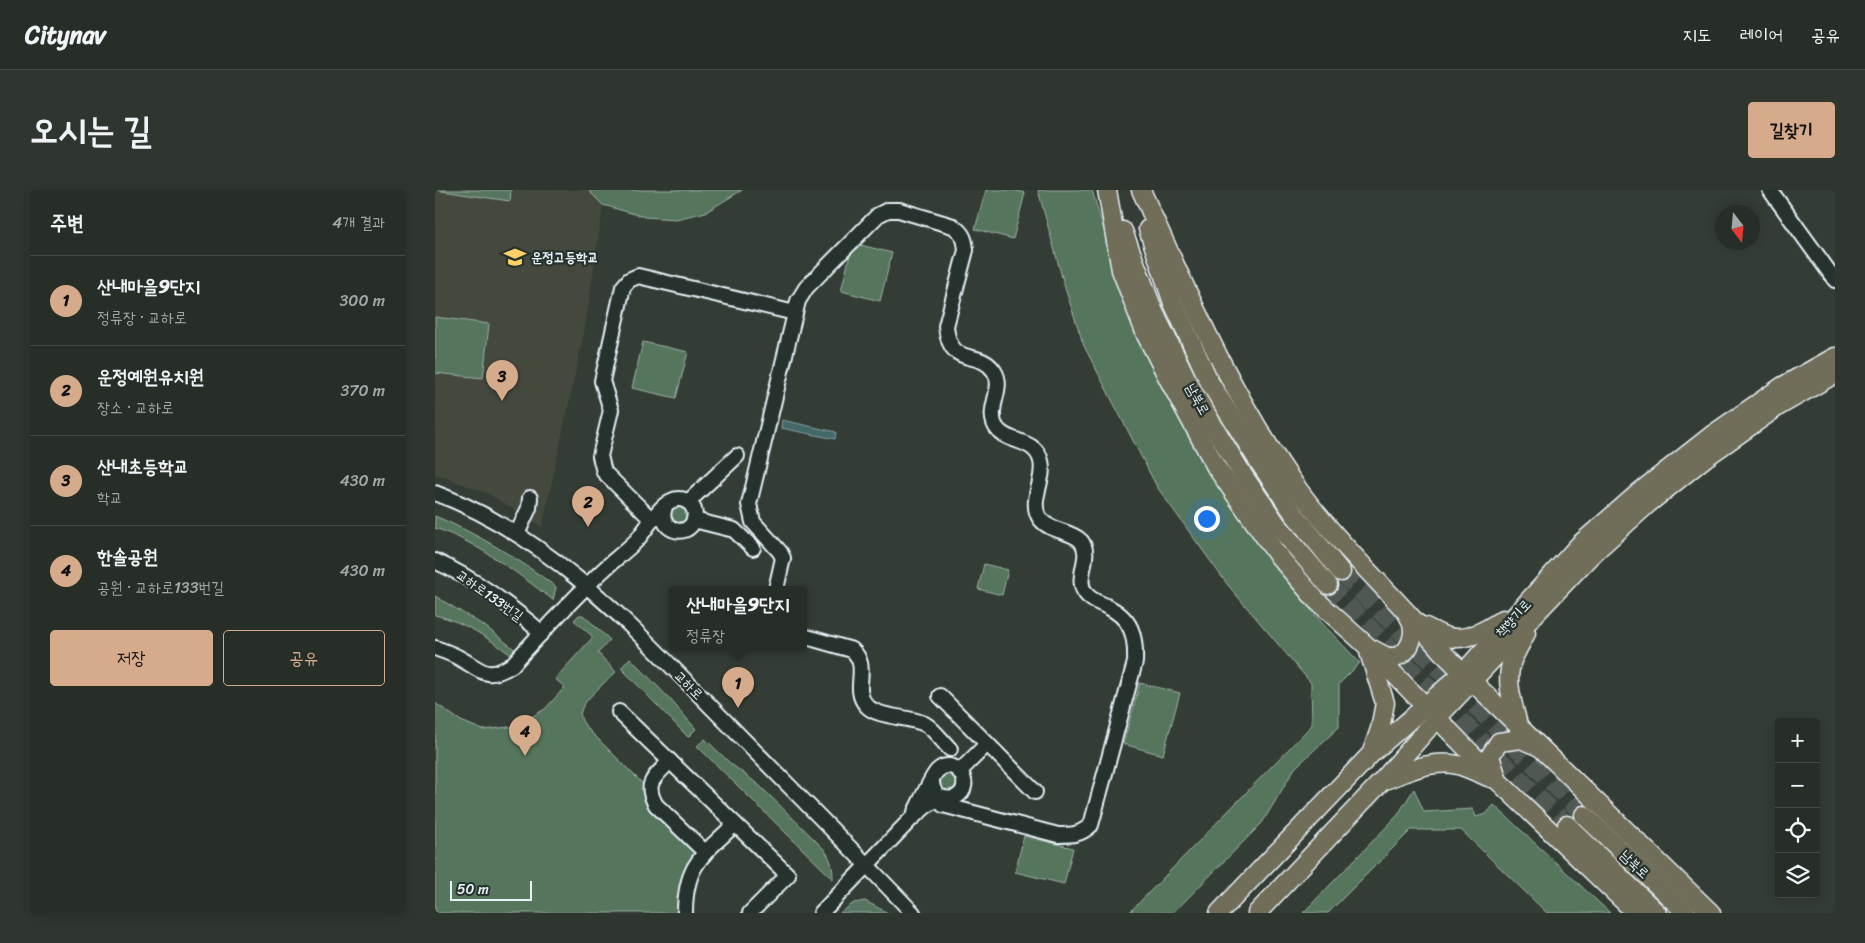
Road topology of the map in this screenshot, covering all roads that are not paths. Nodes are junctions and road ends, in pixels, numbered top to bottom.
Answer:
1 (1108, 190) edge
2 (1140, 190) edge
3 (1769, 190) edge
4 (1835, 280) edge
5 (795, 313) junction
6 (1835, 357) edge
7 (1835, 374) edge
8 (737, 456) dead end
9 (435, 493) edge
10 (530, 498) dead end
11 (688, 502) junction
12 (665, 507) junction
13 (651, 520) junction
14 (694, 520) junction
15 (668, 527) junction
16 (517, 534) junction
17 (637, 540) junction
18 (753, 548) dead end
19 (435, 561) edge
20 (1341, 572) tunnel mouth
21 (1328, 585) tunnel mouth
22 (777, 586) edge
23 (586, 587) junction
24 (1405, 610) junction
25 (1529, 610) junction
26 (1418, 623) junction
27 (541, 633) junction
28 (807, 637) edge
29 (1367, 646) junction
30 (435, 648) edge
31 (1468, 676) junction
32 (940, 696) dead end
33 (619, 712) dead end
34 (1431, 713) junction
35 (1518, 725) junction
36 (987, 744) junction
37 (1542, 748) junction
38 (950, 749) dead end
39 (1372, 753) junction
40 (670, 762) junction
41 (959, 771) junction
42 (932, 780) junction
43 (1382, 781) junction
44 (1498, 781) junction
45 (1035, 792) dead end
46 (942, 801) junction
47 (1584, 815) tunnel mouth
48 (911, 819) junction
49 (735, 824) junction
50 (1567, 824) tunnel mouth
51 (705, 852) junction
52 (868, 866) junction
53 (685, 913) edge
54 (750, 913) edge
55 (821, 913) edge
56 (913, 913) edge
57 (1219, 913) edge
58 (1257, 913) edge
59 (1635, 913) edge
60 (1657, 913) edge
61 (1686, 913) edge
62 (1711, 913) edge

1 - 21 main road, 남북로
1 - 29 main road
2 - 20 main road, 남북로
2 - 24 main road
3 - 4 street
5 - 13 street
5 - 22 street
5 - 46 street
6 - 25 main road, 책향기로
7 - 25 main road, 책향기로
8 - 11 street
9 - 16 street, 교하로
10 - 16 street
11 - 12 street
11 - 14 street
12 - 13 street
12 - 15 street
13 - 17 street
14 - 15 street
14 - 18 street
15 - 17 street
16 - 23 street, 교하로
17 - 23 street
19 - 27 street, 교하로133번길
23 - 27 street
23 - 52 street, 교하로
24 - 26 main road
24 - 29 main road
25 - 26 main road
25 - 31 main road, 책향기로
25 - 35 main road
26 - 31 main road
27 - 30 street
28 - 38 street
29 - 34 main road
29 - 39 main road
31 - 34 main road, 책향기로
31 - 35 main road
32 - 36 street
33 - 40 street
34 - 39 main road, 책향기로
34 - 43 main road, 책향기로
34 - 44 main road
35 - 37 main road
36 - 41 street
36 - 45 street
37 - 44 main road
37 - 62 main road
39 - 57 main road, 책향기로
40 - 49 street
40 - 51 street
41 - 42 street
41 - 46 street
42 - 46 street
42 - 48 street
43 - 44 main road
43 - 58 main road, 책향기로
44 - 59 main road
46 - 48 street
47 - 61 main road, 남북로
48 - 52 street
49 - 51 street
49 - 54 street
50 - 60 main road, 남북로
51 - 53 street
52 - 55 street
52 - 56 street, 교하로

